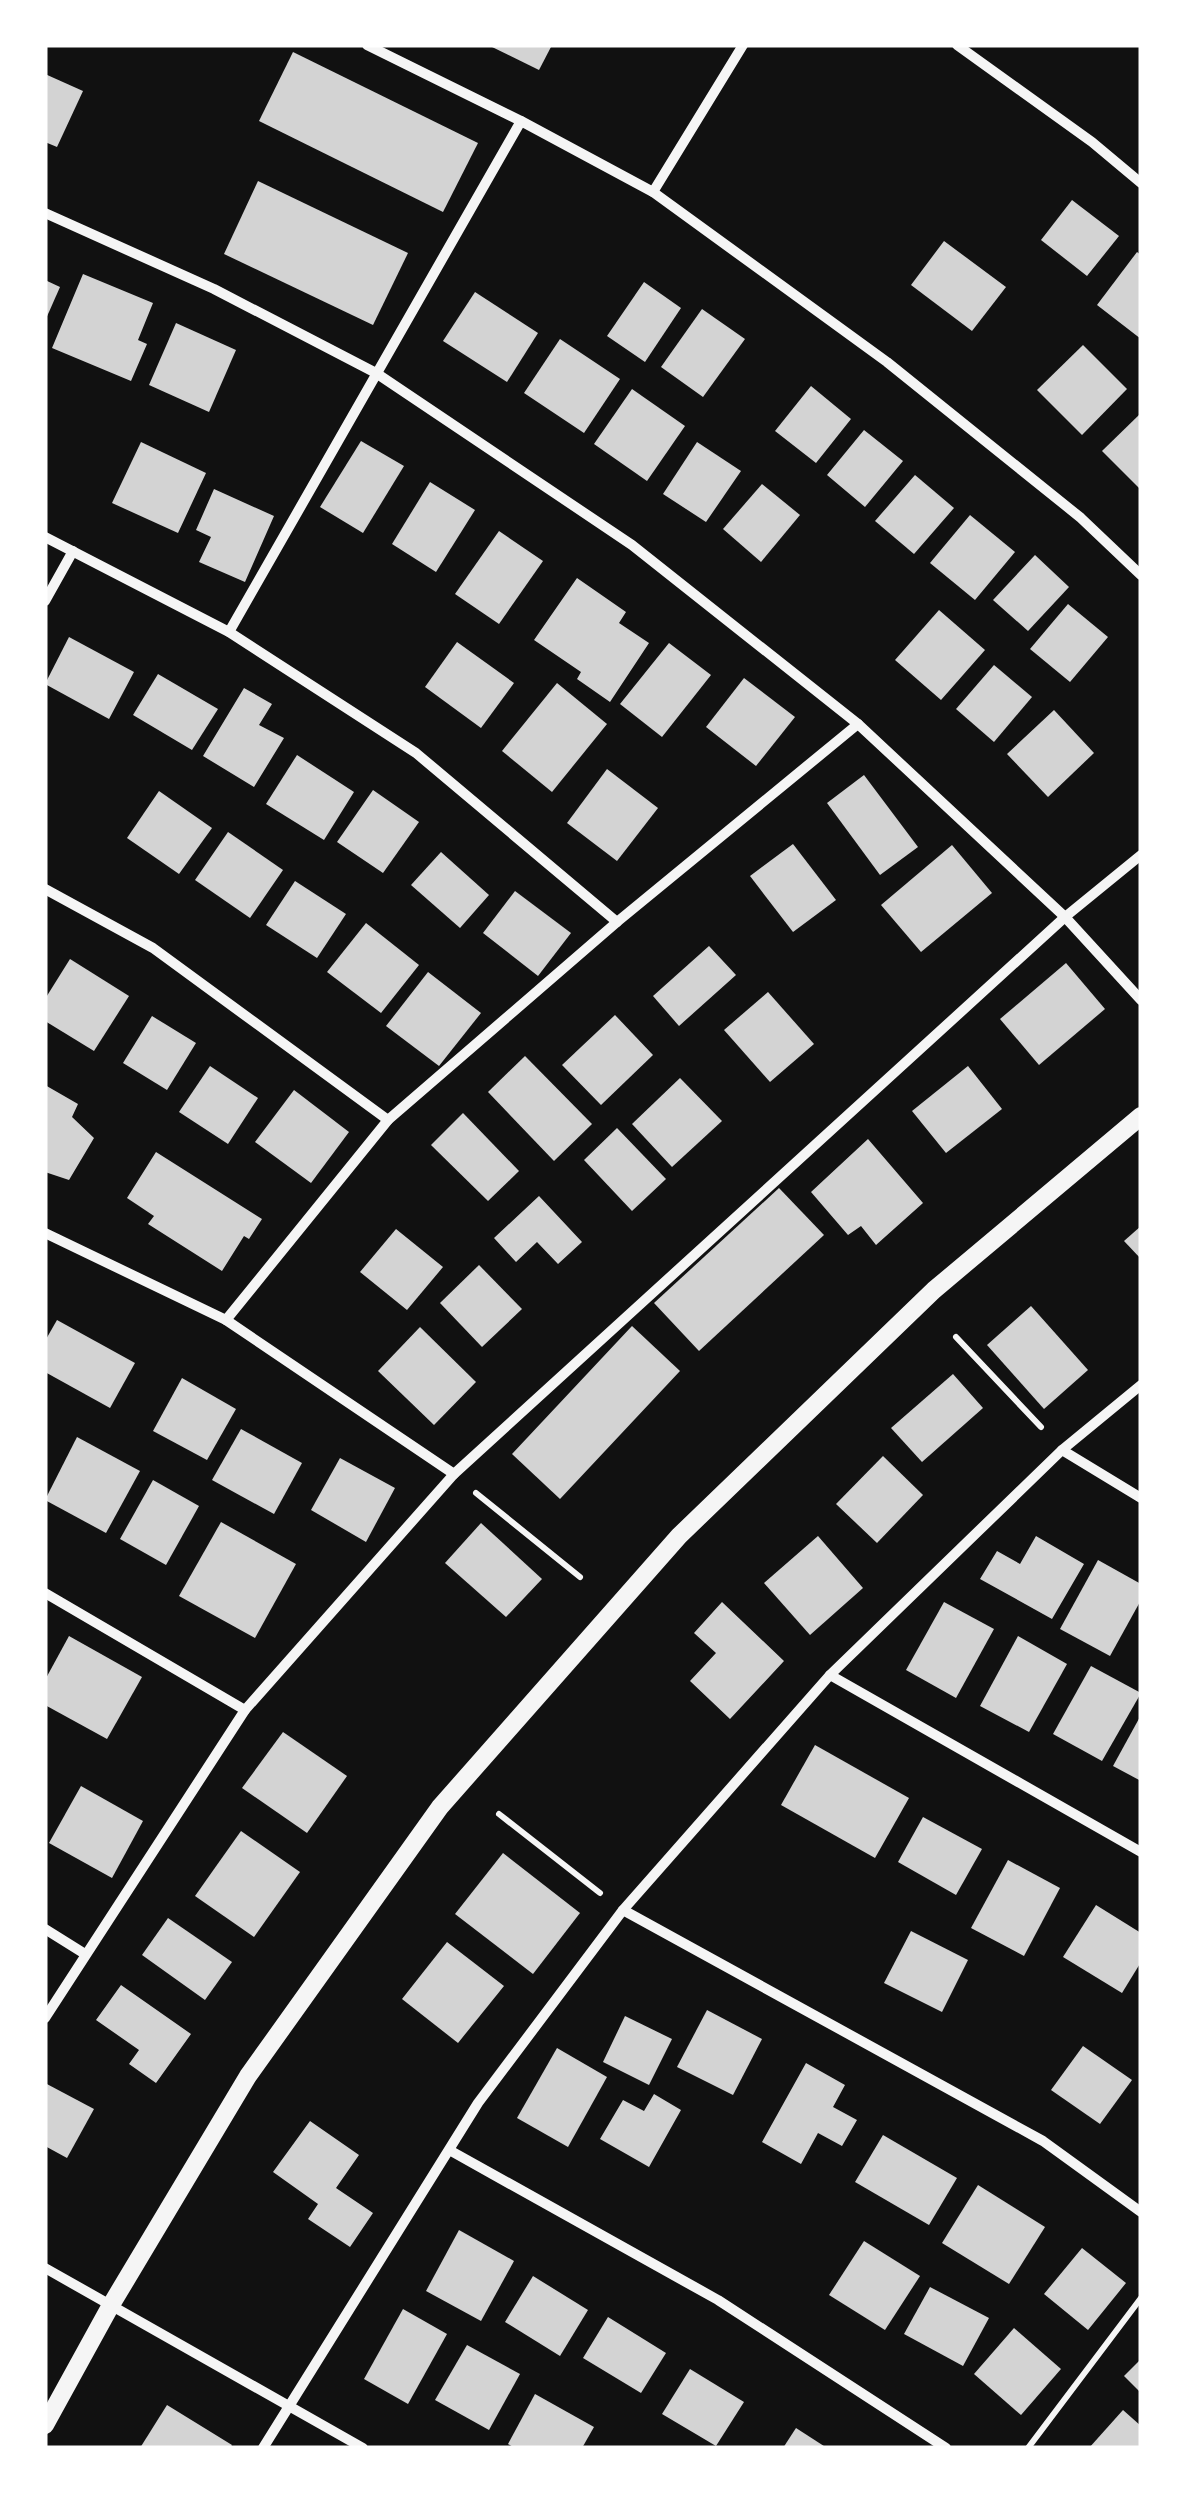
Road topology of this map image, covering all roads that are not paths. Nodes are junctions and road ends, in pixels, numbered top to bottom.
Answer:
1 (367, 45) edge
2 (743, 45) edge
3 (957, 45) edge
4 (521, 121) junction
5 (1141, 184) edge
6 (653, 192) junction
7 (45, 212) edge
8 (376, 373) junction
9 (45, 537) edge
10 (74, 551) junction
11 (1141, 575) edge
12 (45, 601) edge
13 (229, 632) junction
14 (858, 724) junction
15 (1141, 856) edge
16 (45, 890) edge
17 (1065, 917) junction
18 (616, 922) junction
19 (1141, 1000) edge
20 (1141, 1116) edge
21 (388, 1120) junction
22 (45, 1233) edge
23 (226, 1320) junction
24 (1141, 1385) edge
25 (1062, 1450) junction
26 (454, 1474) junction
27 (1141, 1498) edge
28 (45, 1593) edge
29 (830, 1675) junction
30 (245, 1710) junction
31 (1141, 1852) edge
32 (623, 1910) junction
33 (45, 1930) edge
34 (86, 1954) junction
35 (45, 2018) edge
36 (451, 2151) junction
37 (1141, 2212) edge
38 (45, 2268) edge
39 (110, 2305) junction
40 (288, 2404) junction
41 (45, 2425) edge
42 (263, 2448) edge
43 (363, 2448) edge
44 (946, 2448) edge

1 - 4 street
2 - 6 street
3 - 5 street
4 - 6 street
4 - 8 street
6 - 11 street
7 - 8 street
8 - 13 street
8 - 14 street
9 - 10 street
10 - 12 street
10 - 13 street
13 - 18 street
14 - 17 street
14 - 18 street
15 - 17 street
16 - 21 street
17 - 19 street
17 - 26 street
18 - 21 street
20 - 39 street
21 - 23 street
22 - 23 street
23 - 26 street
24 - 25 street
25 - 27 street
25 - 29 street
26 - 30 street
28 - 30 street
29 - 31 street
29 - 32 street
30 - 34 street
32 - 36 street
32 - 37 street
33 - 34 street
34 - 35 street
36 - 40 street
36 - 44 street
38 - 39 street
39 - 40 street
39 - 41 street
40 - 42 street
40 - 43 street

